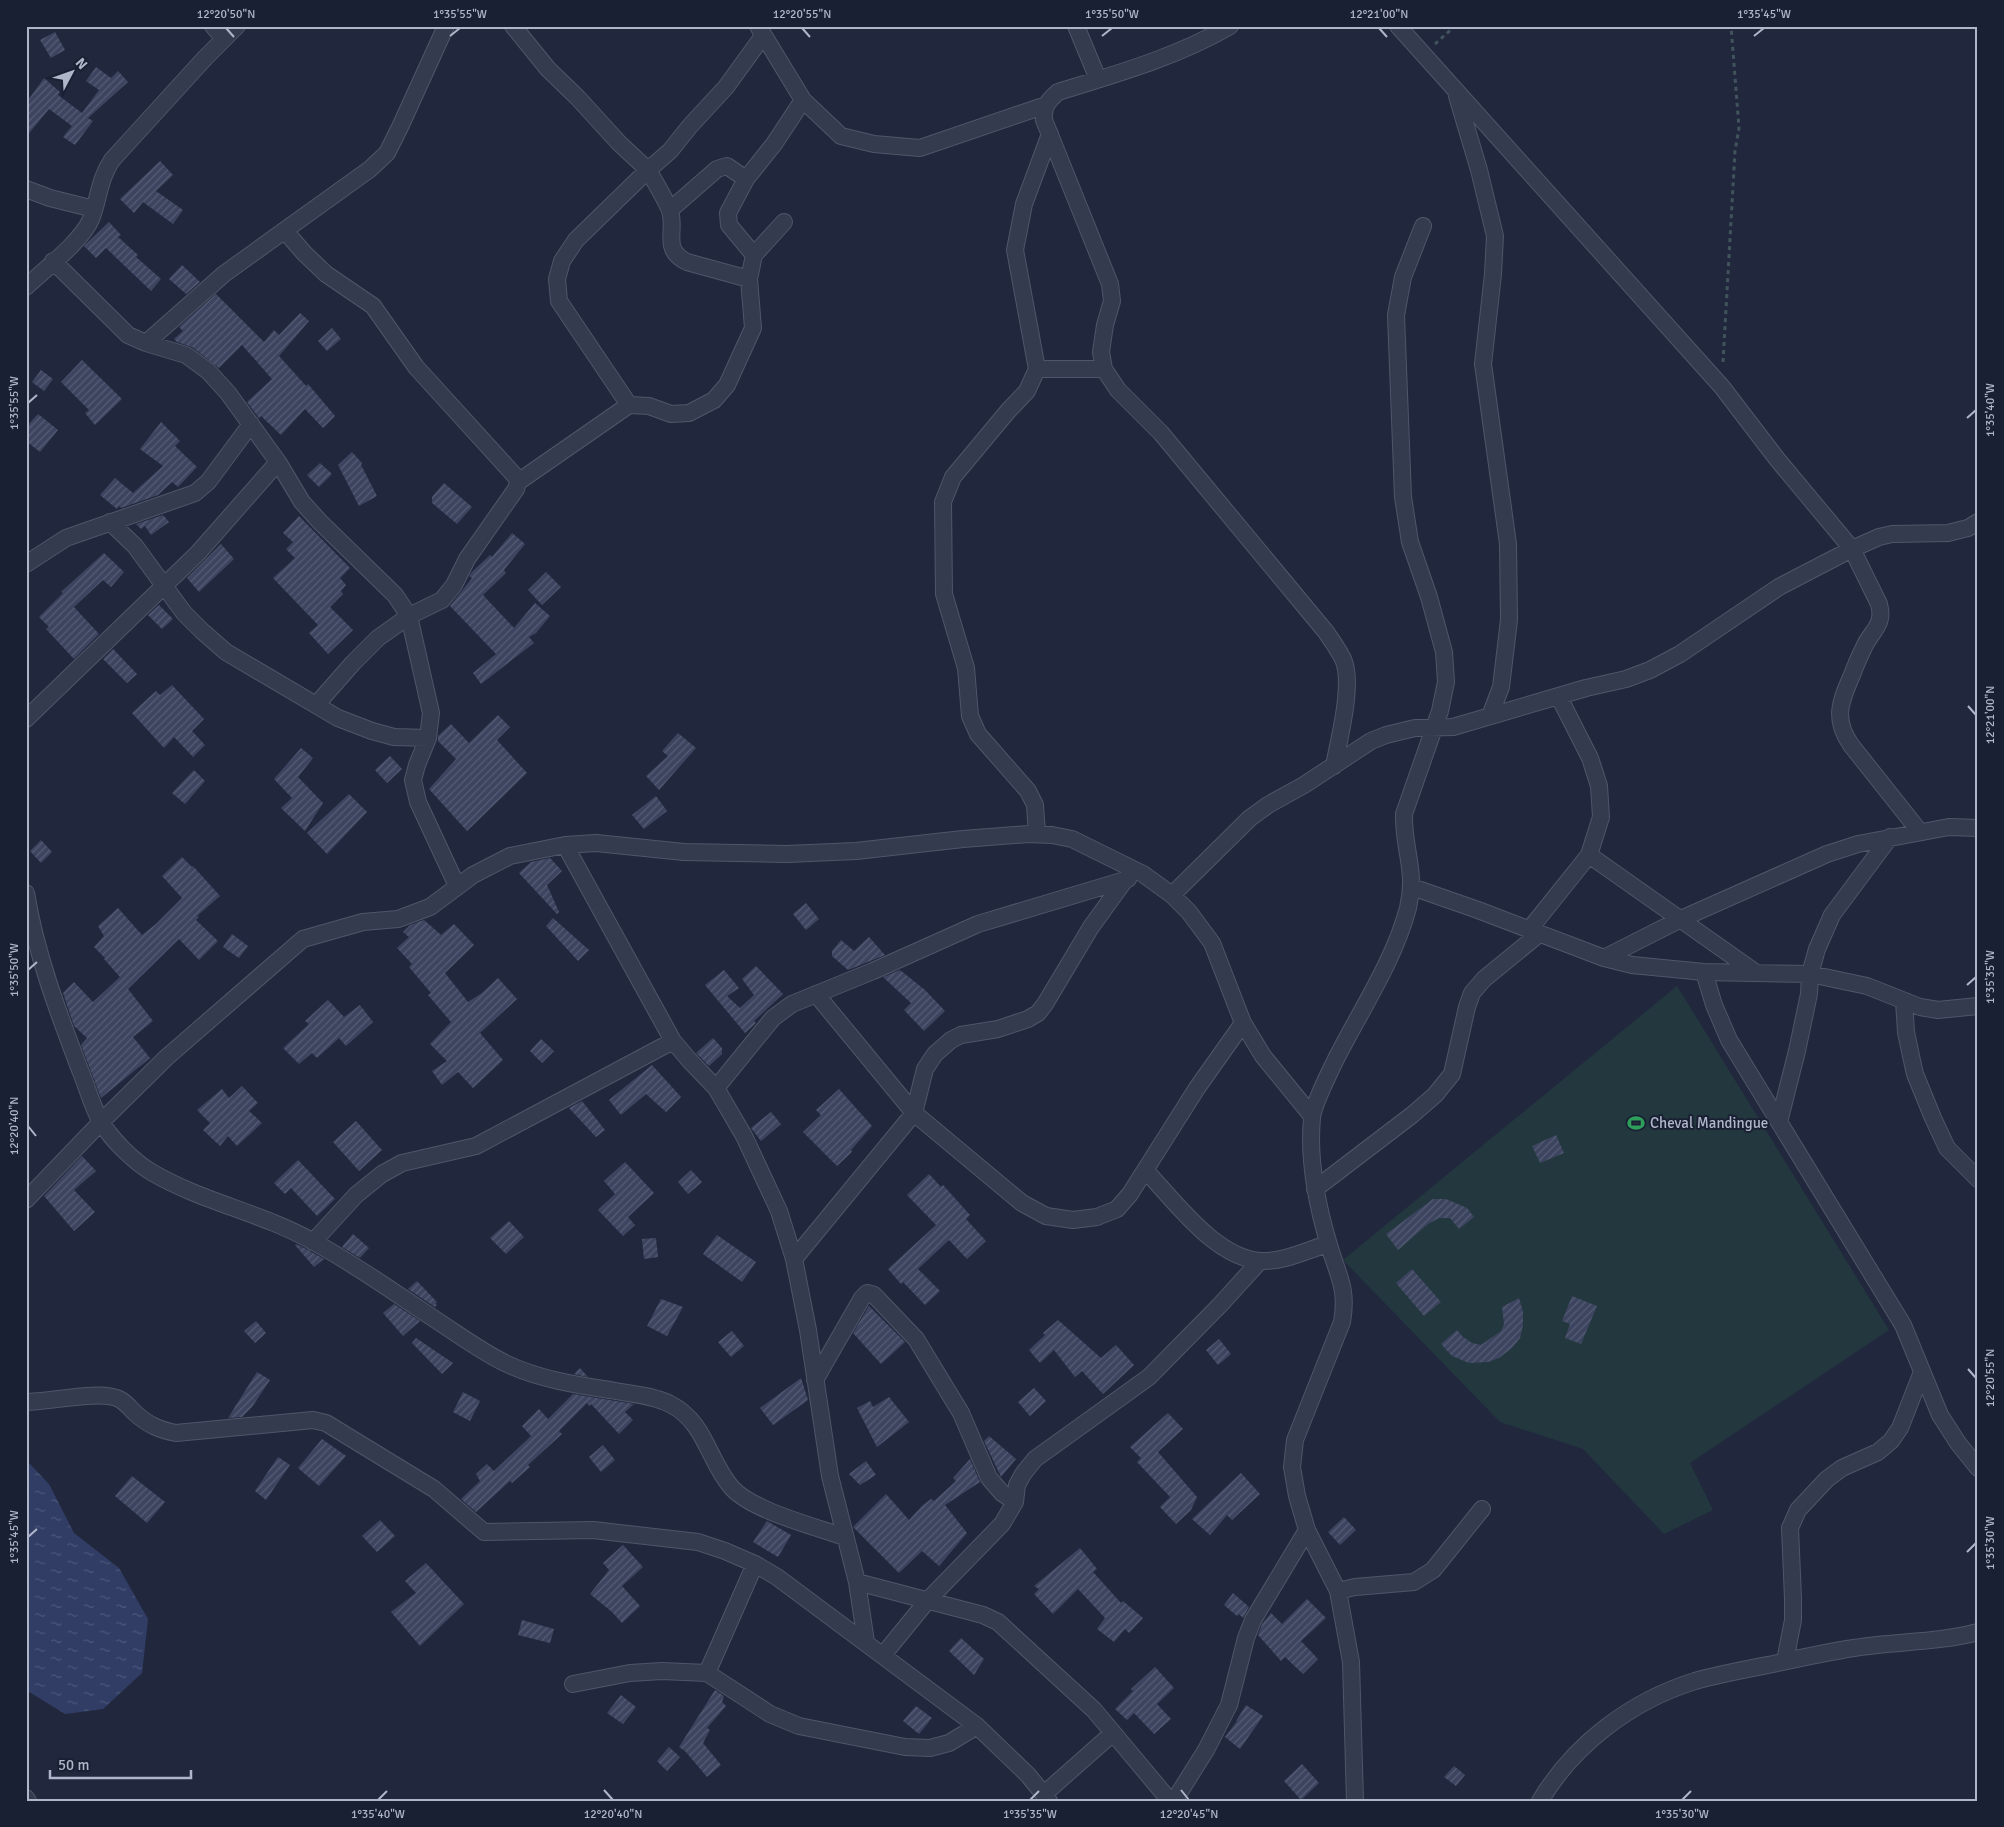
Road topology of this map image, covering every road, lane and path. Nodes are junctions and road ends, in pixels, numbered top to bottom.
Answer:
1 (213, 26) edge
2 (237, 26) edge
3 (446, 26) edge
4 (513, 26) edge
5 (1076, 26) edge
6 (1230, 26) edge
7 (1398, 26) edge
8 (1455, 26) edge
9 (1731, 26) edge
10 (761, 31) edge
11 (224, 38) junction
12 (1422, 56) junction
13 (1098, 79) junction
14 (1456, 93) junction
15 (803, 100) junction
16 (1046, 105) junction
17 (1050, 134) junction
18 (648, 170) junction
19 (746, 179) junction
20 (26, 189) edge
21 (94, 209) junction
22 (670, 210) junction
23 (784, 222) dead end
24 (1424, 226) dead end
25 (285, 231) junction
26 (754, 255) junction
27 (54, 261) junction
28 (749, 278) junction
29 (26, 287) edge
30 (146, 344) junction
31 (1037, 369) junction
32 (1104, 369) junction
33 (1722, 387) junction
34 (629, 405) junction
35 (251, 424) junction
36 (278, 462) junction
37 (518, 482) junction
38 (110, 522) junction
39 (1978, 522) edge
40 (1852, 548) junction
41 (26, 564) edge
42 (165, 586) junction
43 (410, 616) junction
44 (1559, 697) junction
45 (316, 705) junction
46 (1490, 716) junction
47 (26, 719) edge
48 (1434, 727) junction
49 (428, 738) junction
50 (1334, 766) junction
51 (1978, 828) edge
52 (1920, 832) junction
53 (1037, 834) junction
54 (1890, 837) junction
55 (565, 845) junction
56 (1589, 855) junction
57 (1143, 874) junction
58 (1125, 880) junction
59 (457, 886) junction
60 (1412, 887) junction
61 (1172, 895) junction
62 (27, 897) edge
63 (1681, 920) junction
64 (1534, 932) junction
65 (1604, 958) junction
66 (1704, 972) junction
67 (1756, 972) junction
68 (1810, 974) junction
69 (816, 994) junction
70 (1904, 1001) junction
71 (1978, 1006) edge
72 (1244, 1023) junction
73 (673, 1041) junction
74 (716, 1088) junction
75 (914, 1113) junction
76 (1312, 1116) junction
77 (100, 1122) junction
78 (1779, 1122) junction
79 (1145, 1170) junction
80 (1978, 1179) edge
81 (1315, 1189) junction
82 (28, 1197) edge
83 (314, 1242) junction
84 (1328, 1244) junction
85 (794, 1259) junction
86 (1260, 1261) junction
87 (1922, 1372) junction
88 (815, 1380) junction
89 (26, 1402) edge
90 (1978, 1468) edge
91 (1015, 1502) junction
92 (1482, 1509) dead end
93 (1307, 1530) junction
94 (844, 1537) junction
95 (755, 1564) junction
96 (856, 1582) junction
97 (1338, 1592) junction
98 (928, 1600) junction
99 (1978, 1632) edge
100 (866, 1642) junction
101 (883, 1655) junction
102 (1785, 1661) junction
103 (707, 1673) junction
104 (573, 1684) dead end
105 (977, 1726) junction
106 (1113, 1733) junction
107 (1046, 1798) edge
108 (1172, 1801) edge
109 (1355, 1801) edge
110 (1540, 1801) edge

1 - 11 street
2 - 11 street
3 - 25 street
4 - 18 street
5 - 13 street
6 - 13 street
7 - 12 street
8 - 12 path
9 - 33 path
10 - 15 street
10 - 18 street
11 - 21 street
12 - 14 street
13 - 16 street
14 - 33 street
14 - 46 street
15 - 16 street
15 - 19 street
16 - 17 street
17 - 31 street
17 - 32 street
18 - 22 street
18 - 34 street
19 - 22 street
19 - 26 street
20 - 21 street
21 - 27 street
22 - 28 street
23 - 26 street
24 - 48 street
25 - 30 street
25 - 37 street
26 - 28 street
27 - 29 street
27 - 30 street
28 - 34 street
30 - 35 street
31 - 32 street
31 - 53 street
32 - 50 street
33 - 40 street
34 - 37 street
35 - 36 street
35 - 38 street
36 - 42 street
36 - 43 street
37 - 43 street
38 - 41 street
38 - 42 street
39 - 40 street
40 - 44 street
40 - 52 street
42 - 45 street
42 - 47 street
43 - 45 street
43 - 49 street
44 - 46 street
44 - 56 street
45 - 49 street
46 - 48 street
48 - 50 street
48 - 60 street
49 - 59 street
50 - 61 street
51 - 52 street
52 - 54 street
53 - 55 street
53 - 57 street
54 - 63 street
54 - 68 street
55 - 59 street
55 - 73 street
56 - 63 street
56 - 64 street
57 - 58 street
57 - 61 street
58 - 69 street
58 - 75 street
59 - 77 street
60 - 64 street
60 - 76 street
61 - 72 street
62 - 77 street
63 - 65 street
63 - 67 street
64 - 65 street
64 - 81 street
65 - 66 street
66 - 67 street
66 - 78 street
67 - 68 street
68 - 70 street
68 - 78 street
69 - 74 street
69 - 75 street
70 - 71 street
70 - 80 street
72 - 76 street
72 - 79 street
73 - 74 street
73 - 83 street
74 - 85 street
75 - 79 street
75 - 85 street
76 - 81 street
77 - 82 street
77 - 83 street
78 - 87 street
79 - 86 street
81 - 84 street
83 - 94 street
84 - 86 street
84 - 93 street
85 - 88 street
86 - 91 street
87 - 90 street
87 - 102 street
88 - 91 street
88 - 94 street
89 - 95 street
91 - 98 street
92 - 97 street
93 - 97 street
93 - 108 street
94 - 96 street
95 - 100 street
95 - 103 street
96 - 98 street
96 - 100 street
97 - 109 street
98 - 101 street
98 - 106 street
99 - 102 street
100 - 101 street
101 - 105 street
102 - 110 street
103 - 104 street
103 - 105 street
105 - 107 street
106 - 107 street
106 - 108 street

